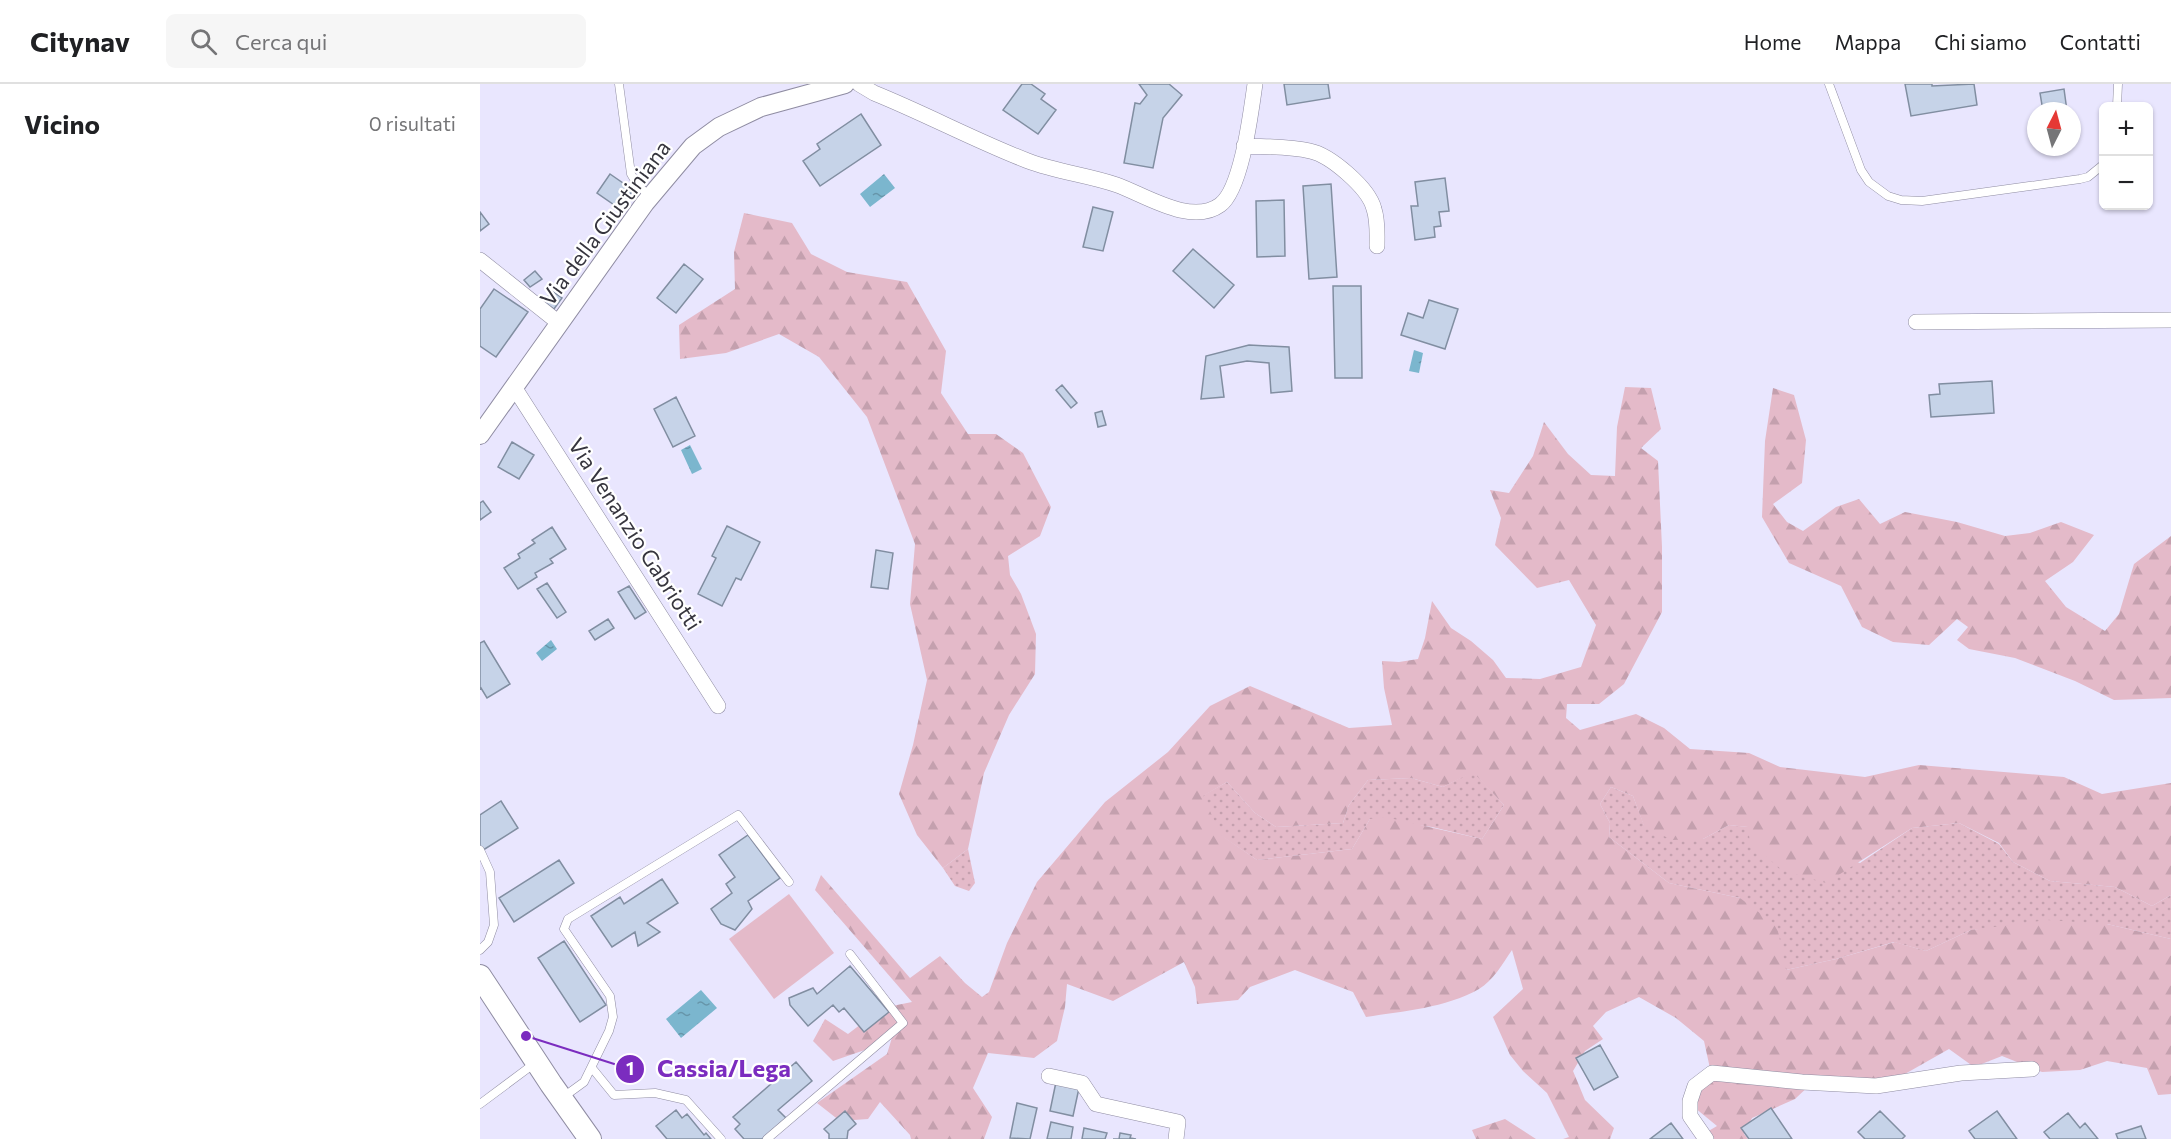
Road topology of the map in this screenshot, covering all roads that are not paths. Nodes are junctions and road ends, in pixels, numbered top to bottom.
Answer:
1 (619, 84) edge
2 (845, 84) edge
3 (859, 84) edge
4 (889, 84) edge
5 (1255, 84) edge
6 (1828, 84) edge
7 (2118, 84) edge
8 (2117, 102) edge
9 (905, 105) junction
10 (1244, 146) junction
11 (2099, 167) edge
12 (650, 197) junction
13 (1377, 246) dead end
14 (480, 260) edge
15 (2171, 320) edge
16 (1916, 322) dead end
17 (559, 323) junction
18 (514, 387) junction
19 (480, 435) edge
20 (718, 706) dead end
21 (480, 850) edge
22 (789, 882) dead end
23 (480, 950) edge
24 (850, 954) dead end
25 (480, 976) edge
26 (537, 1063) junction
27 (592, 1068) junction
28 (2032, 1069) dead end
29 (1049, 1076) dead end
30 (561, 1098) junction
31 (480, 1104) edge
32 (1178, 1133) edge
33 (590, 1139) edge
34 (721, 1139) edge
35 (767, 1139) edge
36 (1706, 1139) edge

1 - 12 lane
2 - 12 street, Via della Giustiniana
3 - 9 street
4 - 9 street
5 - 10 street
6 - 11 lane
7 - 8 lane
9 - 10 street
10 - 13 street
12 - 17 street, Via della Giustiniana
14 - 17 street
15 - 16 street
17 - 18 street, Via della Giustiniana
18 - 19 street, Via della Giustiniana
18 - 20 street, Via Venanzio Gabriotti
21 - 23 lane
22 - 27 lane
24 - 35 lane
25 - 26 main road
26 - 30 main road
26 - 31 lane
27 - 30 lane
27 - 34 lane
28 - 36 street
29 - 32 street
30 - 33 main road

